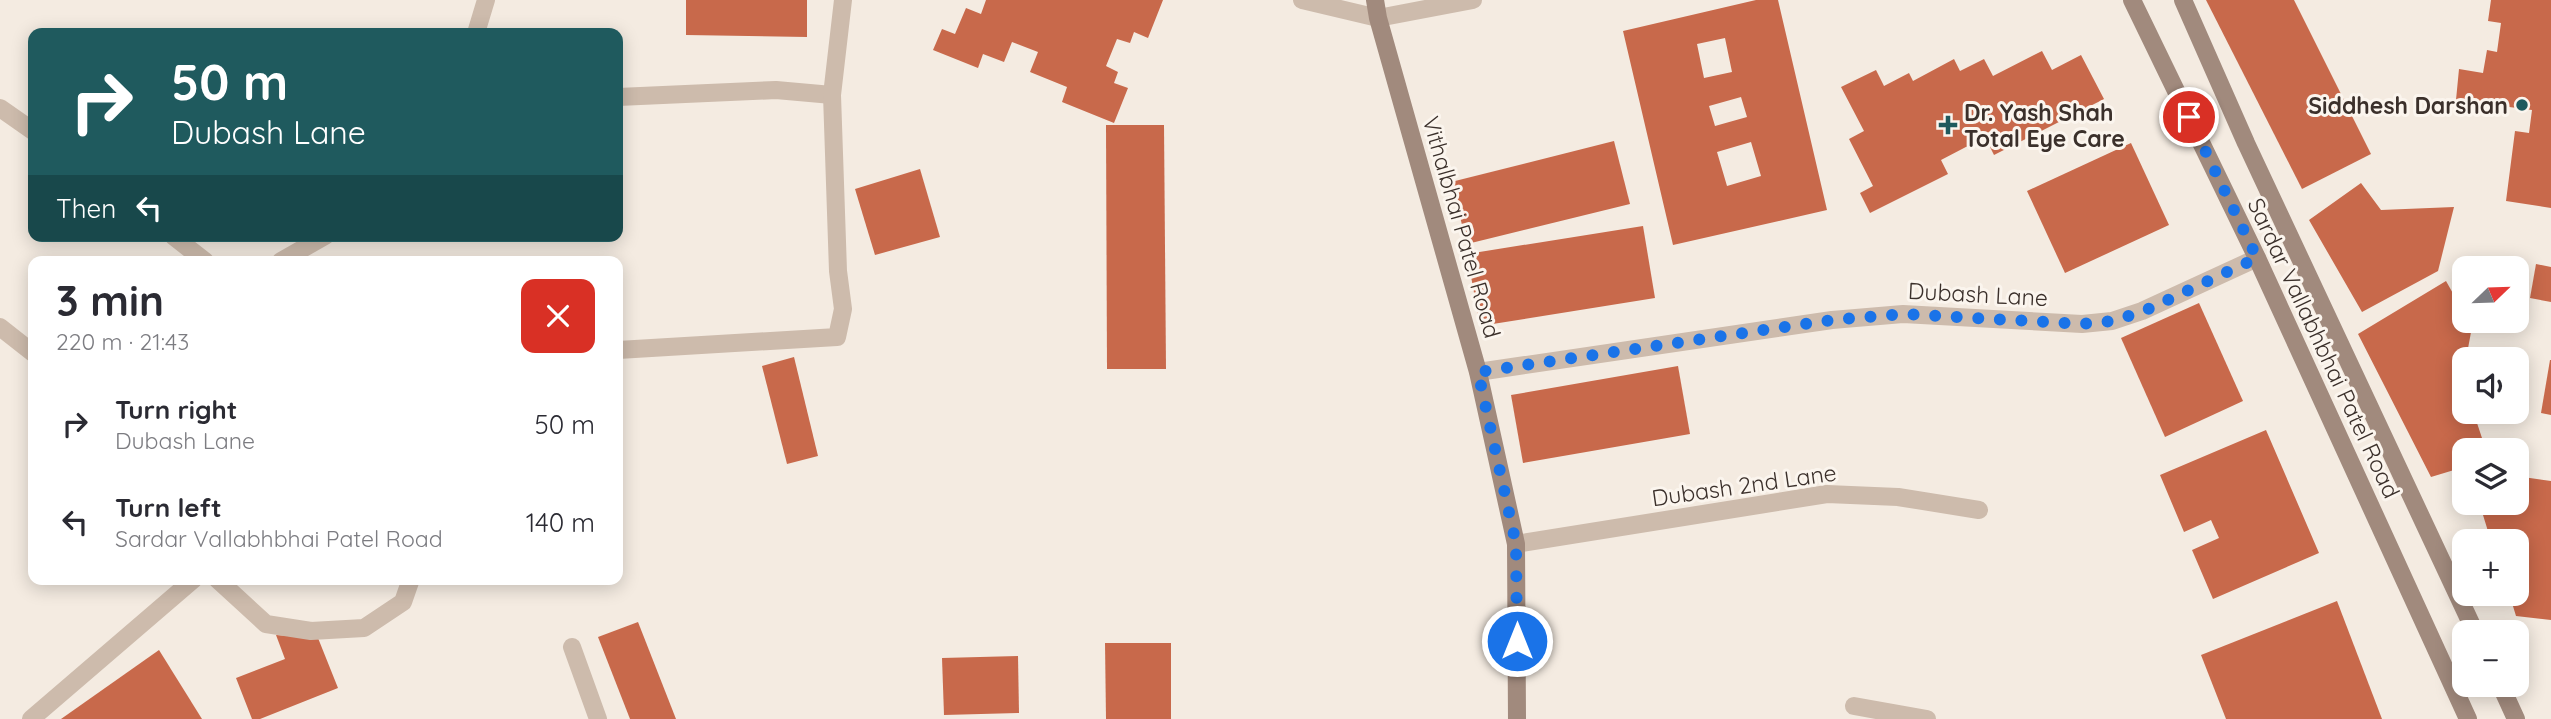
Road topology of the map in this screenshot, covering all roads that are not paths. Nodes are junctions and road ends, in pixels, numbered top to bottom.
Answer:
1 (486, 0) edge
2 (843, 0) edge
3 (1302, 0) edge
4 (1375, 0) edge
5 (1473, 0) edge
6 (2132, 0) edge
7 (2183, 0) edge
8 (1378, 19) junction
9 (478, 28) edge
10 (832, 95) junction
11 (623, 97) edge
12 (0, 107) edge
13 (28, 127) edge
14 (181, 242) edge
15 (314, 242) edge
16 (199, 256) edge
17 (290, 256) edge
18 (2257, 258) junction
19 (0, 327) edge
20 (28, 349) edge
21 (623, 350) edge
22 (1478, 372) junction
23 (1979, 510) dead end
24 (1516, 544) junction
25 (187, 585) edge
26 (224, 585) edge
27 (409, 585) edge
28 (2469, 620) edge
29 (572, 648) dead end
30 (2506, 697) edge
31 (1854, 706) dead end
32 (31, 719) edge
33 (598, 719) edge
34 (1517, 719) edge
35 (1927, 719) edge
36 (2468, 719) edge
37 (2516, 719) edge

1 - 9 street
2 - 10 street
3 - 8 street
4 - 8 main road, Vithalbhai Patel Road
5 - 8 street
6 - 18 main road, Sardar Vallabhbhai Patel Road
7 - 28 main road, Sardar Vallabhbhai Patel Road
8 - 22 main road, Vithalbhai Patel Road
10 - 11 street
10 - 21 street
12 - 13 street
14 - 16 street
15 - 17 street
18 - 22 street, Dubash Lane
18 - 36 main road, Sardar Vallabhbhai Patel Road
19 - 20 street
22 - 24 main road, Vithalbhai Patel Road
23 - 24 street, Dubash 2nd Lane
24 - 34 main road, Vithalbhai Patel Road
25 - 32 street
26 - 27 street
29 - 33 street
30 - 37 main road
31 - 35 street

